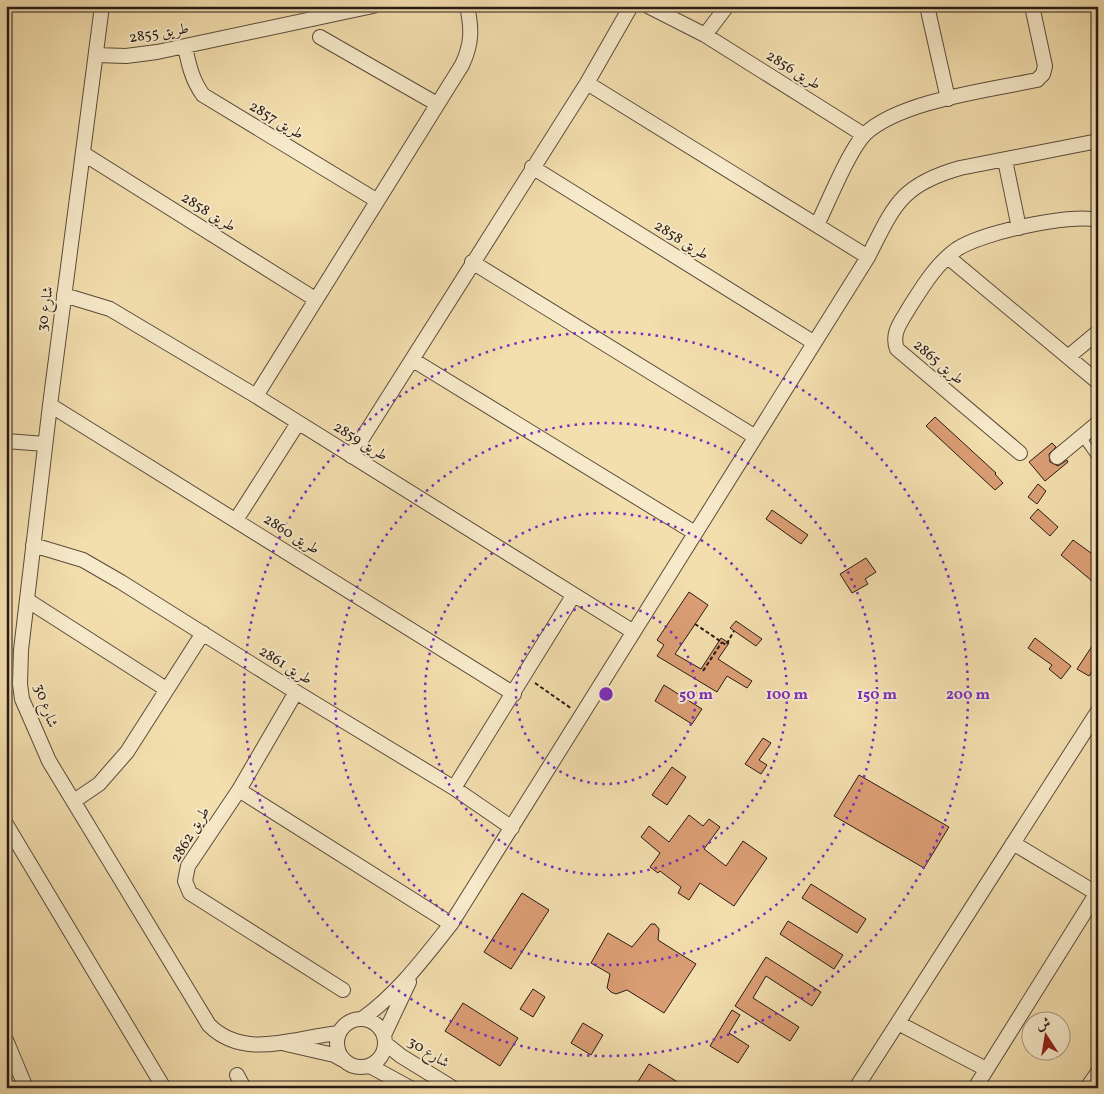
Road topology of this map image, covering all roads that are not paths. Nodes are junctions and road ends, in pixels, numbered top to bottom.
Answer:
1 (102, 6) edge
2 (373, 6) edge
3 (467, 6) edge
4 (631, 6) edge
5 (648, 6) edge
6 (727, 6) edge
7 (927, 6) edge
8 (1032, 6) edge
9 (705, 35) junction
10 (320, 37) dead end
11 (185, 47) junction
12 (96, 55) junction
13 (587, 82) junction
14 (948, 99) junction
15 (437, 104) junction
16 (864, 135) junction
17 (1098, 141) edge
18 (84, 154) junction
19 (1005, 160) junction
20 (532, 167) junction
21 (376, 200) junction
22 (1098, 220) edge
23 (816, 225) junction
24 (1019, 228) junction
25 (868, 257) junction
26 (948, 257) junction
27 (472, 262) junction
28 (64, 295) junction
29 (315, 299) junction
30 (1098, 332) edge
31 (813, 342) junction
32 (1068, 357) junction
33 (413, 360) junction
34 (1098, 382) edge
35 (256, 396) junction
36 (50, 405) junction
37 (1098, 422) edge
38 (298, 423) junction
39 (754, 436) junction
40 (1082, 437) junction
41 (6, 441) edge
42 (45, 444) junction
43 (1020, 453) dead end
44 (351, 456) junction
45 (1057, 456) dead end
46 (1098, 460) edge
47 (236, 520) junction
48 (695, 534) junction
49 (33, 545) junction
50 (572, 596) junction
51 (27, 600) junction
52 (632, 631) junction
53 (203, 633) junction
54 (166, 689) junction
55 (296, 692) junction
56 (514, 694) junction
57 (1098, 711) edge
58 (454, 788) junction
59 (239, 790) junction
60 (74, 801) junction
61 (6, 824) edge
62 (512, 828) junction
63 (1013, 843) junction
64 (1097, 892) edge
65 (451, 924) junction
66 (416, 968) junction
67 (343, 990) dead end
68 (362, 1018) junction
69 (898, 1023) junction
70 (339, 1033) junction
71 (385, 1039) junction
72 (6, 1040) edge
73 (283, 1043) junction
74 (343, 1060) junction
75 (370, 1066) junction
76 (986, 1069) junction
77 (1098, 1072) edge
78 (237, 1075) dead end
79 (26, 1088) edge
80 (164, 1088) edge
81 (244, 1088) edge
82 (410, 1088) edge
83 (453, 1088) edge
84 (856, 1088) edge
85 (975, 1088) edge
86 (1088, 1088) edge

1 - 12 street, شارع 30
2 - 11 street, طريق 2855
3 - 15 street
4 - 13 street
5 - 9 street, طريق 2856
6 - 9 street
7 - 14 street
8 - 14 street
9 - 16 street, طريق 2856
10 - 15 street
11 - 12 street, طريق 2855
11 - 21 street, طريق 2857
12 - 18 street, شارع 30
13 - 20 street
13 - 23 street
14 - 16 street
15 - 21 street
16 - 23 street
17 - 19 street
18 - 28 street, شارع 30
18 - 29 street, طريق 2858
19 - 24 street
19 - 25 street
20 - 27 street
20 - 31 street, طريق 2858
21 - 29 street
22 - 24 street, طريق 2865
23 - 25 street
24 - 26 street, طريق 2865
25 - 31 street
26 - 32 street
26 - 43 street, طريق 2865
27 - 33 street
27 - 39 street
28 - 35 street, طريق 2859
28 - 36 street, شارع 30
29 - 35 street
30 - 32 street
31 - 39 street
32 - 34 street
33 - 44 street
33 - 48 street
35 - 38 street, طريق 2859
36 - 42 street, شارع 30
36 - 47 street, طريق 2860
37 - 40 street
38 - 44 street, طريق 2859
38 - 47 street
39 - 48 street
40 - 45 street
40 - 46 lane
41 - 42 street
42 - 49 street, شارع 30
44 - 50 street, طريق 2859
47 - 56 street, طريق 2860
48 - 52 street
49 - 51 street, شارع 30
49 - 53 street, طريق 2861
50 - 52 street, طريق 2859
50 - 56 street
51 - 54 street
51 - 60 street, شارع 30
52 - 62 street
53 - 54 street
53 - 55 street, طريق 2861
54 - 60 street
55 - 58 street, طريق 2861
55 - 59 street, طريق 2862
56 - 58 street
57 - 63 street
58 - 62 street, طريق 2861
59 - 65 street
59 - 67 street, طريق 2862
60 - 73 street, شارع 30
61 - 80 street
62 - 65 street
63 - 64 street
63 - 69 street
64 - 76 street
65 - 66 street
66 - 68 street
66 - 71 street
68 - 70 street, شارع 30
68 - 71 street, شارع 30
69 - 76 street
69 - 84 street
70 - 73 street, شارع 30
70 - 74 street
71 - 75 street, شارع 30
71 - 83 street, شارع 30
72 - 79 street
73 - 74 street, شارع 30
74 - 75 street, شارع 30
75 - 82 street, شارع 30
76 - 85 street
77 - 86 street
78 - 81 street

